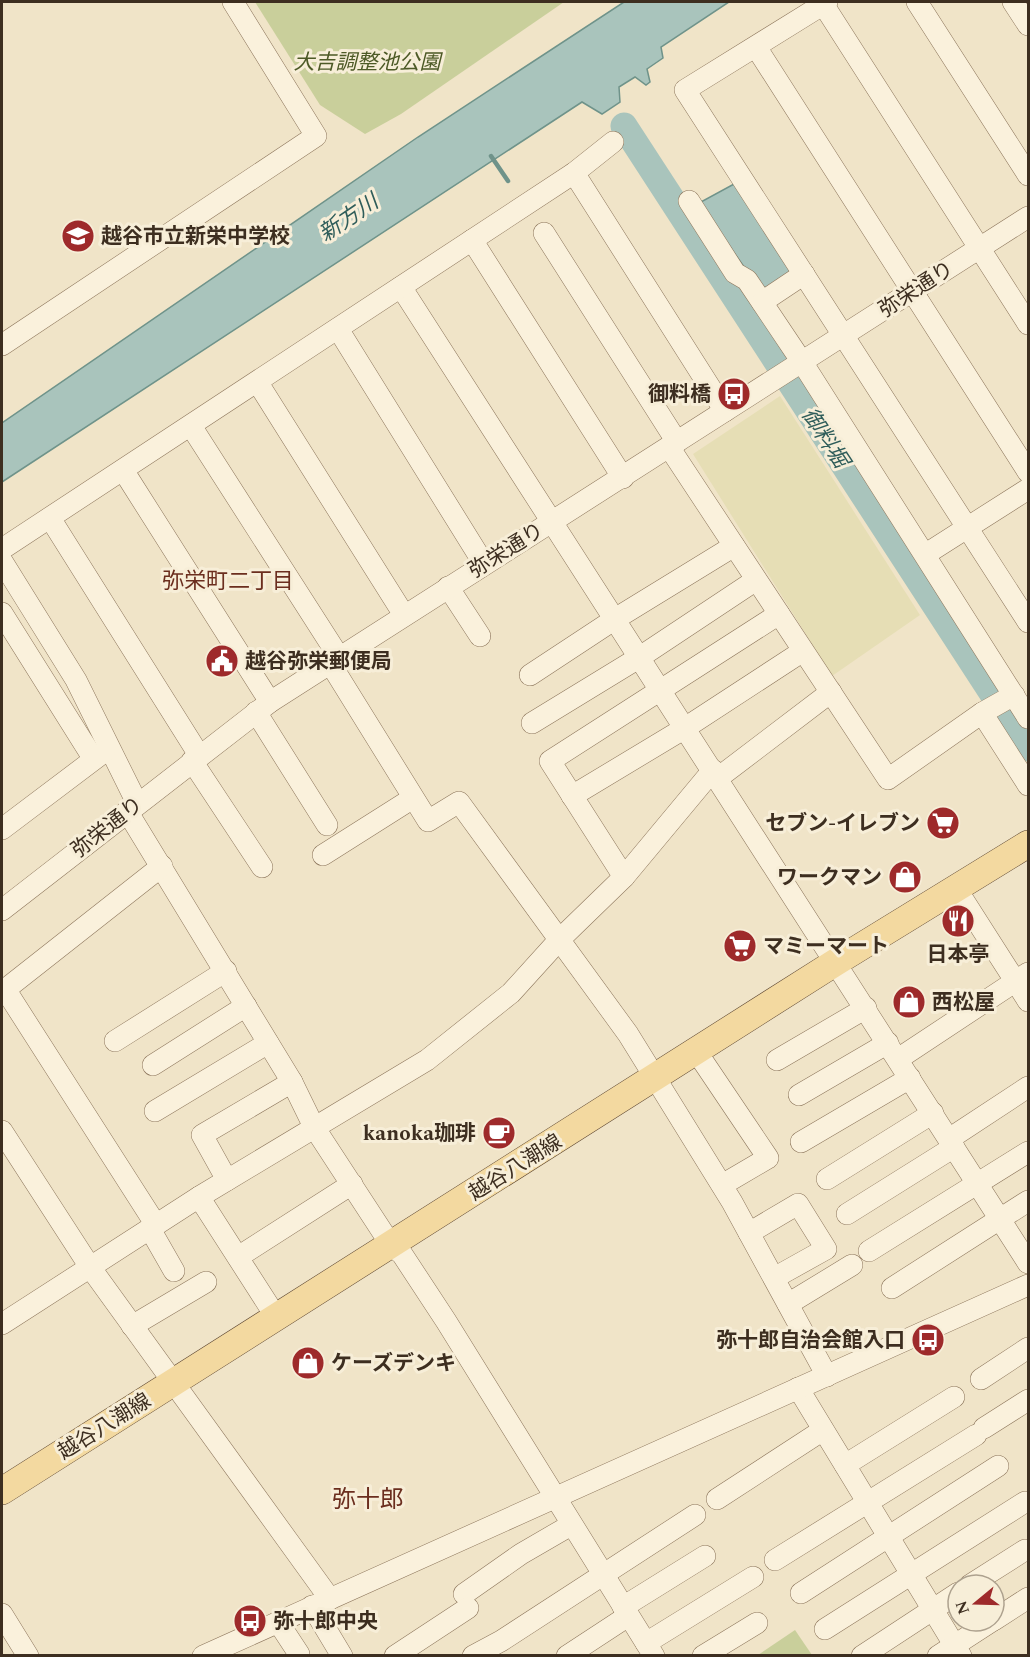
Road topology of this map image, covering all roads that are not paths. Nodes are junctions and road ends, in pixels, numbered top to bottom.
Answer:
1 (232, 2) edge
2 (917, 2) edge
3 (1013, 2) edge
4 (825, 3) edge
5 (1029, 25) edge
6 (756, 47) junction
7 (613, 142) dead end
8 (574, 173) junction
9 (1029, 175) edge
10 (689, 201) dead end
11 (1029, 217) edge
12 (544, 232) dead end
13 (472, 240) junction
14 (980, 248) junction
15 (804, 274) junction
16 (401, 287) junction
17 (913, 291) junction
18 (69, 300) junction
19 (762, 302) junction
20 (1029, 324) edge
21 (338, 329) junction
22 (844, 335) junction
23 (2, 345) edge
24 (2, 361) edge
25 (799, 364) junction
26 (258, 383) junction
27 (725, 411) junction
28 (191, 426) junction
29 (673, 444) junction
30 (123, 470) junction
31 (1029, 472) edge
32 (622, 478) junction
33 (1029, 489) edge
34 (50, 518) junction
35 (552, 521) junction
36 (968, 527) junction
37 (734, 546) junction
38 (2, 549) edge
39 (926, 554) junction
40 (2, 561) edge
41 (484, 564) junction
42 (756, 580) junction
43 (448, 587) junction
44 (2, 613) edge
45 (779, 614) junction
46 (404, 615) junction
47 (615, 619) junction
48 (1029, 622) edge
49 (480, 636) dead end
50 (803, 651) junction
51 (640, 657) junction
52 (334, 660) junction
53 (530, 675) dead end
54 (661, 690) junction
55 (831, 692) junction
56 (1012, 696) junction
57 (263, 707) junction
58 (984, 712) junction
59 (1029, 718) edge
60 (532, 723) dead end
61 (685, 728) junction
62 (102, 748) junction
63 (196, 758) junction
64 (715, 774) junction
65 (1029, 785) edge
66 (572, 796) junction
67 (413, 798) junction
68 (132, 807) junction
69 (327, 825) dead end
70 (2, 829) edge
71 (1029, 844) edge
72 (323, 855) dead end
73 (162, 866) junction
74 (262, 867) dead end
75 (624, 877) junction
76 (957, 890) junction
77 (2, 910) edge
78 (559, 940) junction
79 (836, 962) junction
80 (226, 971) junction
81 (1022, 977) edge
82 (3, 990) edge
83 (1029, 1001) edge
84 (246, 1006) junction
85 (866, 1008) junction
86 (115, 1041) dead end
87 (268, 1043) junction
88 (893, 1051) junction
89 (696, 1052) junction
90 (777, 1060) dead end
91 (153, 1065) dead end
92 (655, 1078) junction
93 (910, 1078) junction
94 (292, 1082) junction
95 (1029, 1088) edge
96 (798, 1095) dead end
97 (155, 1111) dead end
98 (933, 1113) junction
99 (314, 1127) junction
100 (2, 1131) edge
101 (801, 1142) dead end
102 (952, 1143) junction
103 (1029, 1152) edge
104 (827, 1179) dead end
105 (227, 1180) junction
106 (352, 1184) junction
107 (978, 1184) junction
108 (722, 1185) junction
109 (199, 1197) junction
110 (1029, 1201) edge
111 (847, 1214) dead end
112 (1000, 1219) junction
113 (153, 1227) junction
114 (749, 1233) junction
115 (391, 1245) junction
116 (869, 1251) dead end
117 (238, 1257) junction
118 (1029, 1263) edge
119 (852, 1264) dead end
120 (90, 1268) junction
121 (174, 1271) dead end
122 (774, 1278) junction
123 (206, 1281) dead end
124 (1029, 1285) edge
125 (892, 1288) dead end
126 (788, 1304) junction
127 (276, 1317) junction
128 (3, 1320) edge
129 (132, 1326) junction
130 (1029, 1348) edge
131 (827, 1376) junction
132 (981, 1379) dead end
133 (173, 1382) junction
134 (798, 1388) junction
135 (954, 1397) dead end
136 (1029, 1400) edge
137 (824, 1430) junction
138 (845, 1465) junction
139 (998, 1466) dead end
140 (2, 1491) edge
141 (553, 1497) junction
142 (717, 1499) dead end
143 (1025, 1502) dead end
144 (868, 1503) junction
145 (695, 1515) dead end
146 (571, 1525) junction
147 (889, 1537) junction
148 (1025, 1550) dead end
149 (705, 1556) dead end
150 (776, 1560) dead end
151 (989, 1573) edge
152 (911, 1574) junction
153 (603, 1576) junction
154 (753, 1577) dead end
155 (801, 1593) dead end
156 (1029, 1598) edge
157 (946, 1600) edge
158 (321, 1603) junction
159 (932, 1609) junction
160 (626, 1611) junction
161 (1006, 1612) edge
162 (2, 1614) edge
163 (278, 1622) junction
164 (757, 1623) dead end
165 (825, 1629) dead end
166 (976, 1633) edge
167 (505, 1648) edge
168 (650, 1649) edge
169 (951, 1652) edge
170 (212, 1654) edge
171 (28, 1656) edge
172 (297, 1656) edge
173 (342, 1656) edge
174 (395, 1656) edge
175 (473, 1656) edge
176 (567, 1656) edge
177 (703, 1656) edge
178 (862, 1656) edge

1 - 18 street
2 - 9 street
3 - 5 street
4 - 6 street
4 - 14 street
6 - 15 street
6 - 17 street
7 - 8 street
8 - 13 street
8 - 27 street
10 - 19 street
11 - 14 street, 弥栄通り
12 - 29 street
13 - 16 street
13 - 32 street
14 - 17 street, 弥栄通り
14 - 20 street
15 - 19 street
15 - 22 street
16 - 21 street
16 - 35 street
17 - 22 street, 弥栄通り
17 - 31 street
18 - 23 street
18 - 24 street
19 - 25 street
21 - 26 street
21 - 41 street
22 - 25 street, 弥栄通り
22 - 36 street
25 - 27 street, 弥栄通り
25 - 39 street
26 - 28 street
26 - 46 street
27 - 29 street, 弥栄通り
28 - 30 street
28 - 52 street
29 - 32 street, 弥栄通り
29 - 37 street
30 - 34 street
30 - 57 street
32 - 35 street, 弥栄通り
33 - 36 street
34 - 38 street
34 - 63 street
35 - 41 street, 弥栄通り
35 - 47 street
36 - 39 street
36 - 48 street
37 - 42 street
37 - 47 street
39 - 56 street
40 - 62 street
41 - 43 street, 弥栄通り
42 - 45 street
42 - 51 street
43 - 46 street, 弥栄通り
43 - 49 street
44 - 62 street
45 - 50 street
45 - 54 street
46 - 52 street, 弥栄通り
47 - 51 street
47 - 53 street
50 - 55 street
50 - 61 street
51 - 54 street
51 - 60 street
52 - 57 street, 弥栄通り
52 - 67 street
54 - 61 street
54 - 66 street
55 - 58 street
55 - 64 street
56 - 58 street
56 - 59 street
57 - 63 street, 弥栄通り
57 - 69 street
58 - 65 street
61 - 64 street
61 - 66 street
62 - 68 street
62 - 70 street
63 - 68 street, 弥栄通り
63 - 74 street
64 - 75 street
64 - 79 street
66 - 75 street
67 - 72 street
67 - 78 street
68 - 73 street
68 - 77 street, 弥栄通り
71 - 76 main road, 越谷八潮線
73 - 80 street
73 - 82 street
75 - 78 street
76 - 79 main road, 越谷八潮線
76 - 81 street
78 - 92 street
78 - 99 street
79 - 85 street
79 - 89 main road, 越谷八潮線
80 - 84 street
80 - 86 street
81 - 83 street
81 - 88 street
82 - 113 street
84 - 87 street
84 - 91 street
85 - 88 street
85 - 90 street
87 - 94 street
87 - 97 street
88 - 93 street
88 - 96 street
89 - 92 main road, 越谷八潮線
89 - 108 street
92 - 108 street
92 - 115 main road, 越谷八潮線
93 - 98 street
93 - 101 street
94 - 99 street
94 - 105 street
95 - 102 street
98 - 102 street
98 - 104 street
99 - 105 street
99 - 106 street
100 - 120 street
102 - 107 street
102 - 111 street
103 - 107 street
105 - 109 street
106 - 115 street
106 - 117 street
107 - 112 street
107 - 116 street
108 - 114 street
109 - 113 street
109 - 117 street
110 - 112 street
112 - 118 street
112 - 125 street
113 - 120 street
113 - 121 street
114 - 122 street
114 - 122 street
115 - 127 main road, 越谷八潮線
115 - 141 street
117 - 127 street
119 - 126 street
120 - 128 street
120 - 129 street
122 - 126 street
123 - 129 street
124 - 131 street
126 - 131 street
127 - 133 main road, 越谷八潮線
129 - 133 street
130 - 132 street
131 - 134 street
133 - 140 main road, 越谷八潮線
133 - 158 street
134 - 137 street
134 - 141 street
135 - 138 street
136 - 144 street
137 - 138 street
137 - 142 street
138 - 144 street
139 - 147 street
141 - 146 street
141 - 158 street
143 - 152 street
144 - 147 street
144 - 150 street
145 - 153 street
146 - 153 street
146 - 174 street
147 - 152 street
147 - 155 street
148 - 151 street
149 - 160 street
152 - 159 street
152 - 165 street
153 - 160 street
153 - 167 street
154 - 168 street
156 - 161 street
157 - 159 street
158 - 163 street
158 - 173 street
159 - 169 street
159 - 178 street
160 - 168 street
160 - 176 street
162 - 171 street
163 - 170 street
163 - 172 street
164 - 177 street
166 - 169 street
167 - 175 street

